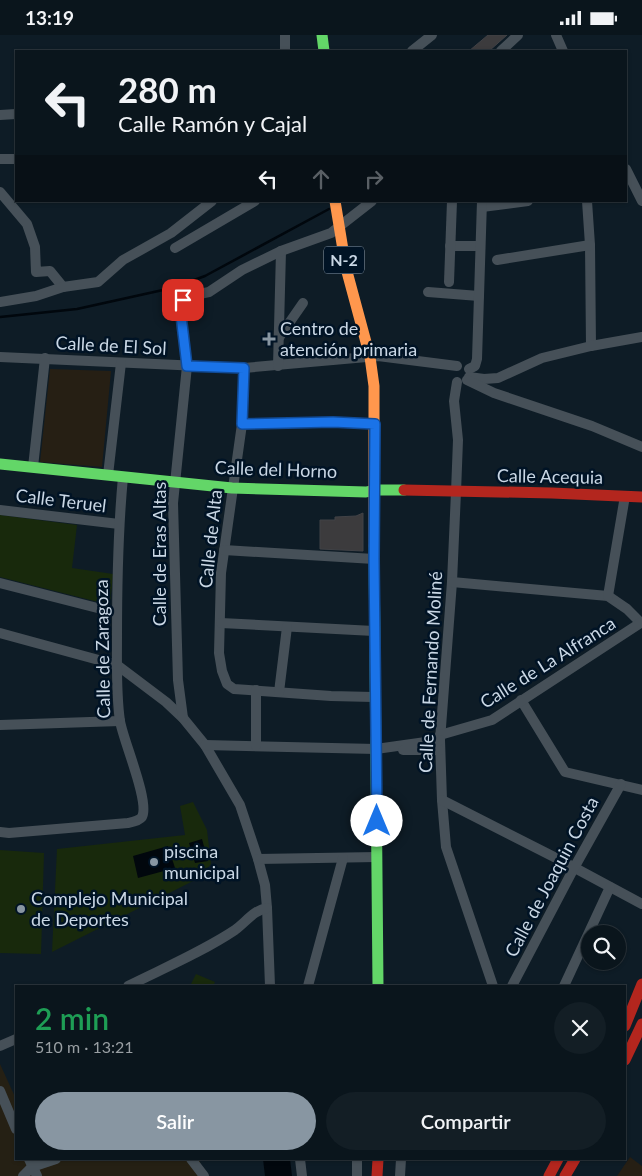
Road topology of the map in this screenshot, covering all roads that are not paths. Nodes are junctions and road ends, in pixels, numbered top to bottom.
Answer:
1 (286, 35) edge
2 (322, 35) edge
3 (432, 35) edge
4 (518, 35) edge
5 (556, 35) edge
6 (285, 50) edge
7 (324, 50) edge
8 (413, 50) edge
9 (502, 50) edge
10 (563, 50) edge
11 (15, 114) edge
12 (0, 115) edge
13 (0, 159) edge
14 (15, 159) edge
15 (627, 173) edge
16 (630, 186) edge
17 (0, 192) edge
18 (642, 201) edge
19 (211, 202) edge
20 (252, 202) edge
21 (335, 202) edge
22 (370, 202) edge
23 (452, 202) edge
24 (513, 202) edge
25 (587, 202) edge
26 (482, 204) edge
27 (338, 223) junction
28 (590, 245) junction
29 (450, 246) junction
30 (480, 246) junction
31 (175, 248) dead end
32 (281, 251) junction
33 (497, 260) dead end
34 (449, 282) dead end
35 (63, 287) junction
36 (428, 292) dead end
37 (479, 296) junction
38 (0, 302) edge
39 (303, 303) dead end
40 (642, 337) edge
41 (278, 339) junction
42 (591, 347) junction
43 (0, 357) edge
44 (370, 357) junction
45 (45, 358) junction
46 (121, 363) junction
47 (187, 366) junction
48 (278, 366) junction
49 (457, 366) junction
50 (244, 368) junction
51 (466, 377) junction
52 (498, 378) junction
53 (494, 393) junction
54 (242, 424) junction
55 (375, 424) junction
56 (642, 447) edge
57 (0, 464) edge
58 (33, 467) junction
59 (108, 475) junction
60 (123, 477) junction
61 (175, 482) junction
62 (232, 488) junction
63 (375, 490) junction
64 (456, 492) junction
65 (625, 496) junction
66 (642, 497) edge
67 (0, 510) edge
68 (119, 525) junction
69 (224, 550) junction
70 (374, 559) junction
71 (452, 582) junction
72 (0, 583) edge
73 (608, 596) junction
74 (117, 613) junction
75 (221, 623) junction
76 (642, 623) edge
77 (287, 627) junction
78 (374, 631) junction
79 (0, 633) edge
80 (117, 665) junction
81 (256, 690) junction
82 (180, 691) junction
83 (279, 692) junction
84 (521, 700) junction
85 (375, 701) junction
86 (166, 703) junction
87 (183, 718) junction
88 (120, 721) junction
89 (0, 725) edge
90 (440, 737) junction
91 (205, 745) junction
92 (256, 745) junction
93 (392, 748) junction
94 (376, 749) junction
95 (440, 751) junction
96 (621, 784) junction
97 (642, 789) edge
98 (442, 800) junction
99 (0, 832) edge
100 (377, 857) junction
101 (343, 858) junction
102 (258, 859) junction
103 (574, 868) junction
104 (610, 887) junction
105 (642, 904) edge
106 (267, 908) junction
107 (642, 984) edge
108 (130, 985) edge
109 (270, 985) edge
110 (308, 985) edge
111 (378, 985) edge
112 (492, 985) edge
113 (513, 985) edge
114 (564, 985) edge
115 (626, 1024) edge
116 (642, 1024) edge
117 (15, 1039) edge
118 (0, 1046) edge
119 (626, 1059) edge
120 (0, 1091) edge
121 (15, 1127) edge
122 (53, 1160) edge
123 (192, 1160) edge
124 (300, 1160) edge
125 (357, 1160) edge
126 (378, 1160) edge
127 (401, 1160) edge
128 (574, 1160) edge
129 (33, 1167) edge
130 (22, 1176) edge
131 (204, 1176) edge
132 (302, 1176) edge
133 (357, 1176) edge
134 (377, 1176) edge
135 (400, 1176) edge
136 (565, 1176) edge

1 - 6 street
2 - 7 main road
3 - 8 street
4 - 9 street
5 - 10 street
11 - 12 street
13 - 14 street
15 - 16 street
16 - 18 street
17 - 35 street
19 - 35 street
20 - 31 street
21 - 27 main road, N-2
22 - 27 street
23 - 29 street
24 - 26 street
25 - 28 street
26 - 30 street
27 - 32 street
27 - 44 main road, N-2
28 - 33 street
28 - 42 street
29 - 30 street
29 - 34 street
30 - 37 street
32 - 41 street
32 - 47 street, Calle de Eras Altas
35 - 38 street
36 - 37 street
37 - 51 street
39 - 41 street
40 - 42 street
41 - 48 street
42 - 52 street
43 - 45 street, Calle de El Sol
44 - 48 street, Calle de El Sol
44 - 49 street, Calle de El Sol
44 - 55 main road, N-2
45 - 46 street, Calle de El Sol
45 - 58 street
46 - 47 street, Calle de El Sol
46 - 59 street
47 - 50 street, Calle de El Sol
47 - 61 street, Calle de Eras Altas
48 - 50 street, Calle de El Sol
49 - 51 street, Calle de El Sol
49 - 51 street
50 - 54 street, Calle de Alta
51 - 52 street
51 - 53 street
51 - 64 street, Calle de Fernando Moliné
52 - 53 street
53 - 56 street
54 - 55 street
54 - 62 street, Calle de Alta
55 - 63 main road, N-2
57 - 58 main road, Calle del Horno
58 - 59 main road, Calle del Horno
59 - 60 main road, Calle del Horno
60 - 61 main road, Calle del Horno
60 - 68 street, Calle de Zaragoza
61 - 62 main road, Calle del Horno
61 - 82 street, Calle de Eras Altas
62 - 63 main road, Calle del Horno
62 - 69 street, Calle de Alta
63 - 64 main road, Calle del Horno
63 - 70 main road, N-2
64 - 65 main road, Calle Acequia
64 - 71 street, Calle de Fernando Moliné
65 - 66 main road, Calle Acequia
65 - 73 street
67 - 68 street, Calle Teruel
68 - 74 street, Calle de Zaragoza
69 - 70 street
69 - 75 street, Calle de Alta
70 - 78 main road, N-2
71 - 73 street
71 - 90 street, Calle de Fernando Moliné
72 - 74 street
73 - 76 street
74 - 80 street, Calle de Zaragoza
75 - 77 street
75 - 81 street, Calle de Alta
76 - 84 street, Calle de La Alfranca
77 - 78 street
77 - 83 street
78 - 85 main road, N-2
79 - 80 street
80 - 86 street
80 - 88 street, Calle de Zaragoza
81 - 83 street
81 - 92 street
82 - 86 street
82 - 87 street, Calle de Eras Altas
83 - 85 street
84 - 90 street, Calle de La Alfranca
84 - 96 street
85 - 94 main road, N-2
86 - 87 street
87 - 91 street
88 - 89 street
88 - 99 street, Calle de Zaragoza
90 - 93 street, Calle de La Alfranca
90 - 95 street, Calle de Fernando Moliné
91 - 92 street
91 - 102 street
92 - 94 street
93 - 94 street
93 - 95 street
94 - 100 main road, N-2
95 - 98 street, Calle de Fernando Moliné
96 - 97 street
96 - 103 street, Calle de Joaquin Costa
98 - 103 street
98 - 112 street, Calle de Fernando Moliné
100 - 101 street
100 - 111 main road, N-2
101 - 102 street
101 - 110 street
102 - 106 street
103 - 104 street
103 - 113 street, Calle de Joaquin Costa
104 - 105 street
104 - 114 street
106 - 108 street
106 - 109 street
107 - 115 main road
116 - 119 main road
117 - 118 street
120 - 121 street
122 - 129 street
123 - 131 street
124 - 132 street
125 - 133 street
126 - 134 main road
127 - 135 street
128 - 136 main road
129 - 130 street

